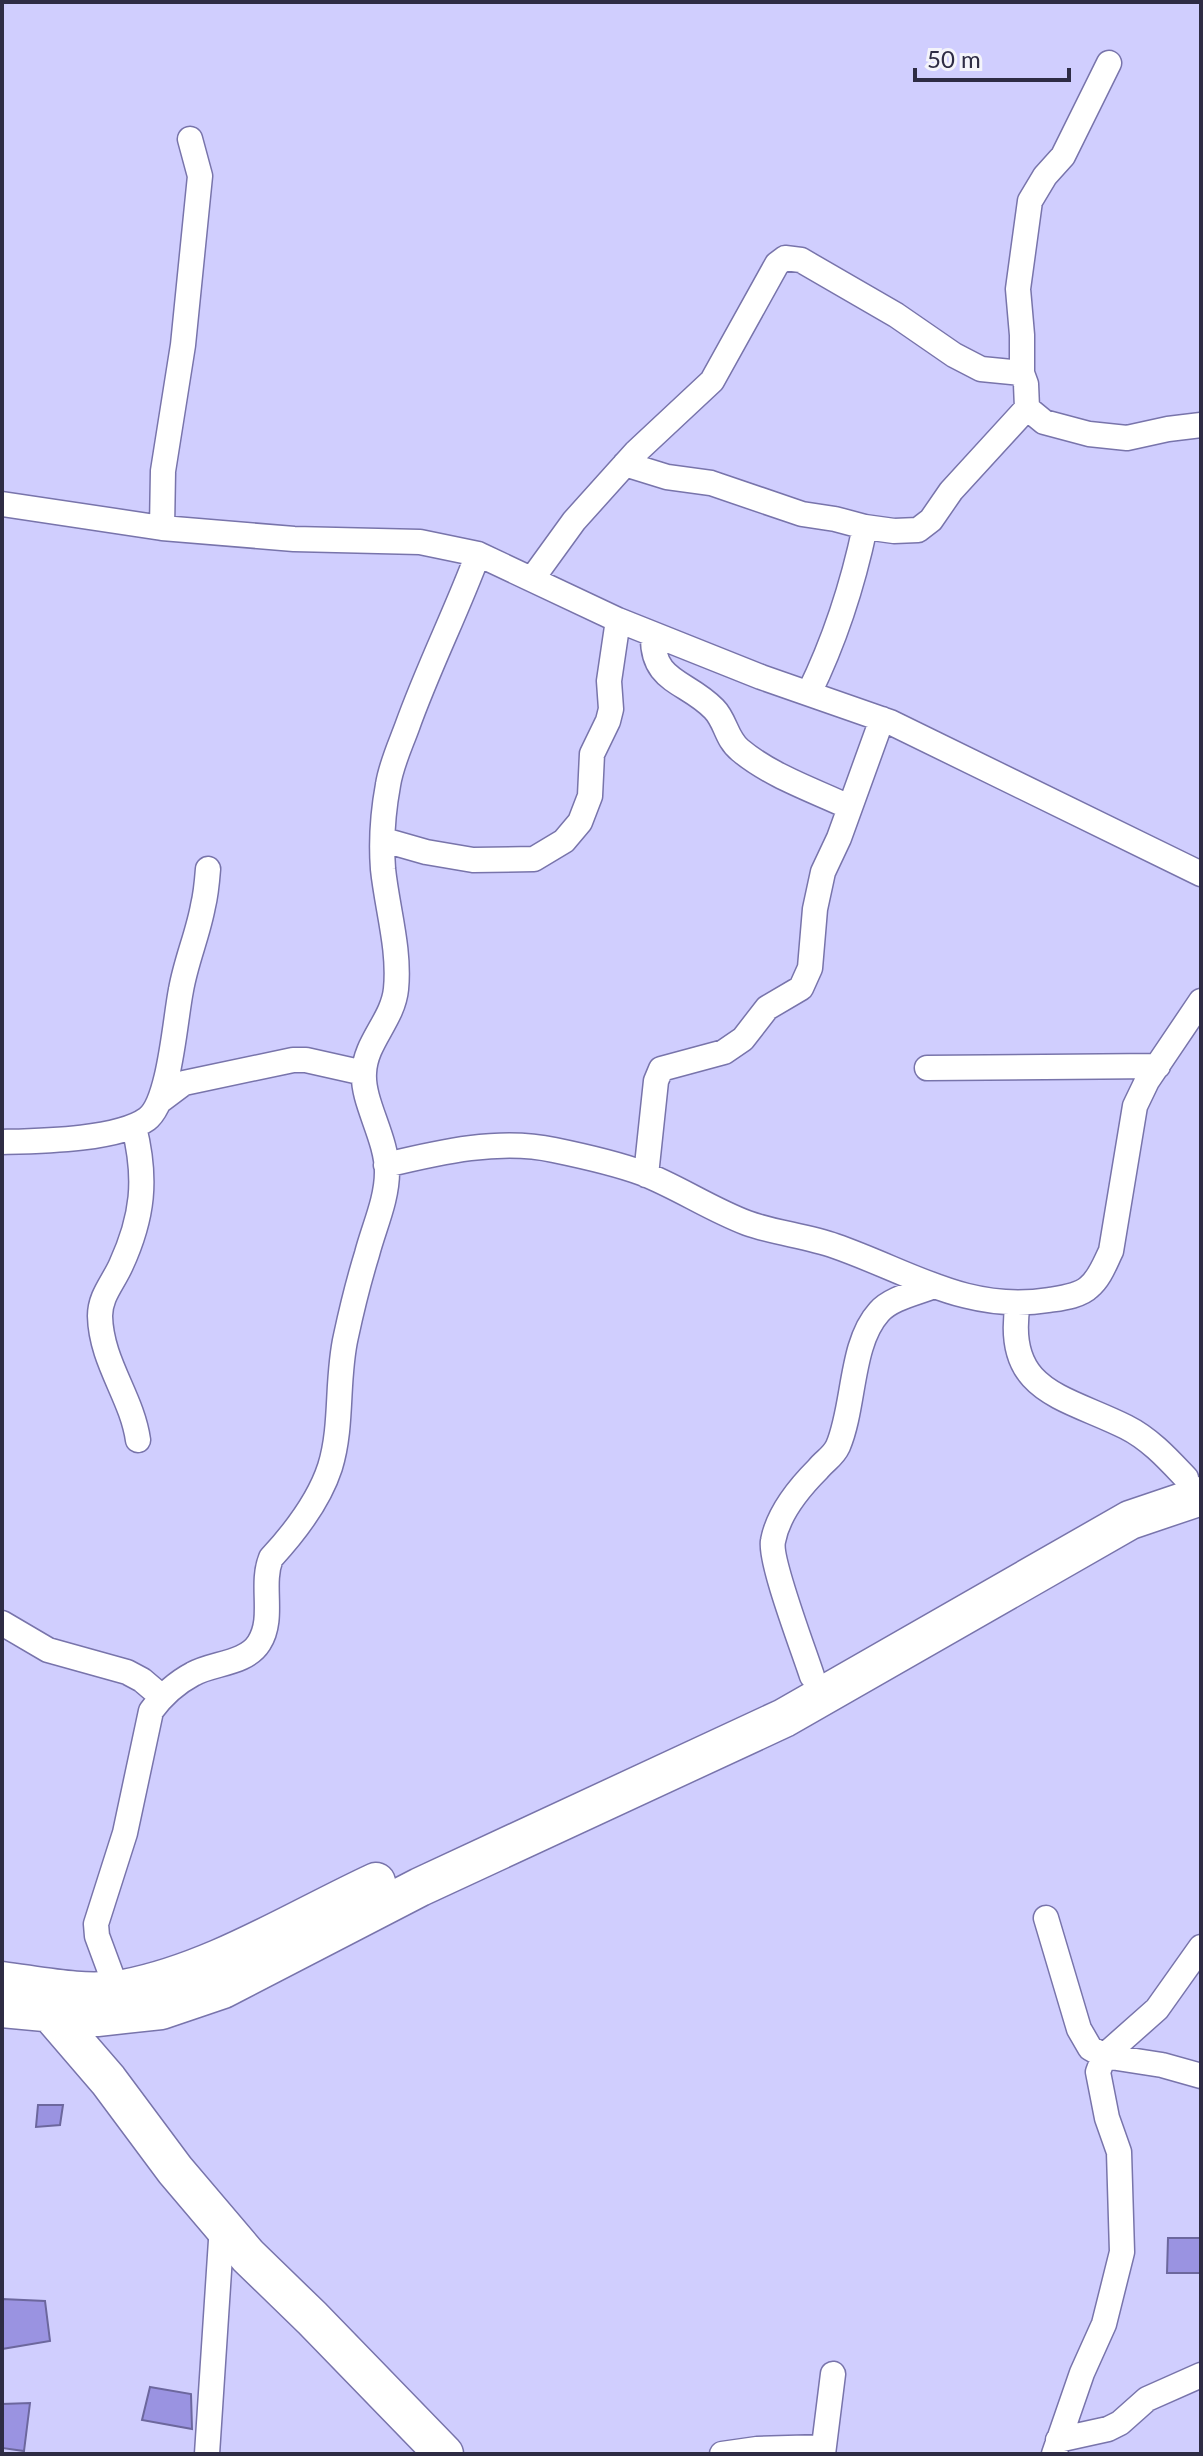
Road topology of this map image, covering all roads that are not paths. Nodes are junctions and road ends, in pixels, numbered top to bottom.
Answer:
1 (1109, 63) dead end
2 (190, 139) dead end
3 (1022, 373) junction
4 (1027, 408) junction
5 (1201, 425) edge
6 (625, 464) junction
7 (2, 504) edge
8 (865, 527) junction
9 (162, 528) junction
10 (478, 554) junction
11 (532, 579) junction
12 (618, 620) junction
13 (653, 634) junction
14 (809, 693) junction
15 (882, 719) junction
16 (849, 807) junction
17 (384, 840) junction
18 (208, 869) dead end
19 (1201, 874) edge
20 (1201, 1001) edge
21 (1158, 1066) junction
22 (927, 1068) dead end
23 (364, 1073) junction
24 (160, 1101) junction
25 (134, 1127) junction
26 (2, 1142) edge
27 (386, 1165) junction
28 (646, 1175) junction
29 (934, 1286) junction
30 (1018, 1303) junction
31 (138, 1440) dead end
32 (1196, 1483) edge
33 (2, 1623) edge
34 (812, 1676) junction
35 (162, 1697) junction
36 (1046, 1918) dead end
37 (1201, 1947) edge
38 (2, 1981) edge
39 (100, 1999) junction
40 (46, 2000) junction
41 (2, 2008) edge
42 (1104, 2056) junction
43 (1201, 2076) edge
44 (222, 2225) junction
45 (833, 2374) dead end
46 (1201, 2375) edge
47 (1056, 2447) edge
48 (823, 2451) edge
49 (207, 2454) edge
50 (444, 2454) edge
51 (467, 2454) edge
52 (722, 2454) edge

1 - 3 street
2 - 9 street
3 - 4 street
3 - 6 street
4 - 5 street
4 - 8 street
6 - 8 street
6 - 11 street
7 - 9 street
8 - 14 street
9 - 10 street
10 - 11 street
10 - 17 street
11 - 12 street
12 - 13 street
12 - 17 street
13 - 14 street
13 - 16 street
14 - 15 street
15 - 16 street
15 - 19 street
16 - 28 street
17 - 23 street
18 - 24 street
20 - 21 street
21 - 22 street
21 - 30 street
23 - 24 street
23 - 27 street
24 - 25 street
25 - 26 street
25 - 31 street
27 - 28 street
27 - 35 street
28 - 29 street
29 - 30 street
29 - 34 street
30 - 32 street
32 - 34 main road
32 - 39 main road
33 - 35 street
34 - 39 main road
35 - 39 street
36 - 42 street
37 - 42 street
38 - 40 main road
39 - 40 main road
39 - 51 main road
40 - 41 main road
40 - 44 main road
42 - 43 street
42 - 47 street
44 - 49 street
44 - 50 main road
45 - 48 street
46 - 47 street
48 - 52 street

